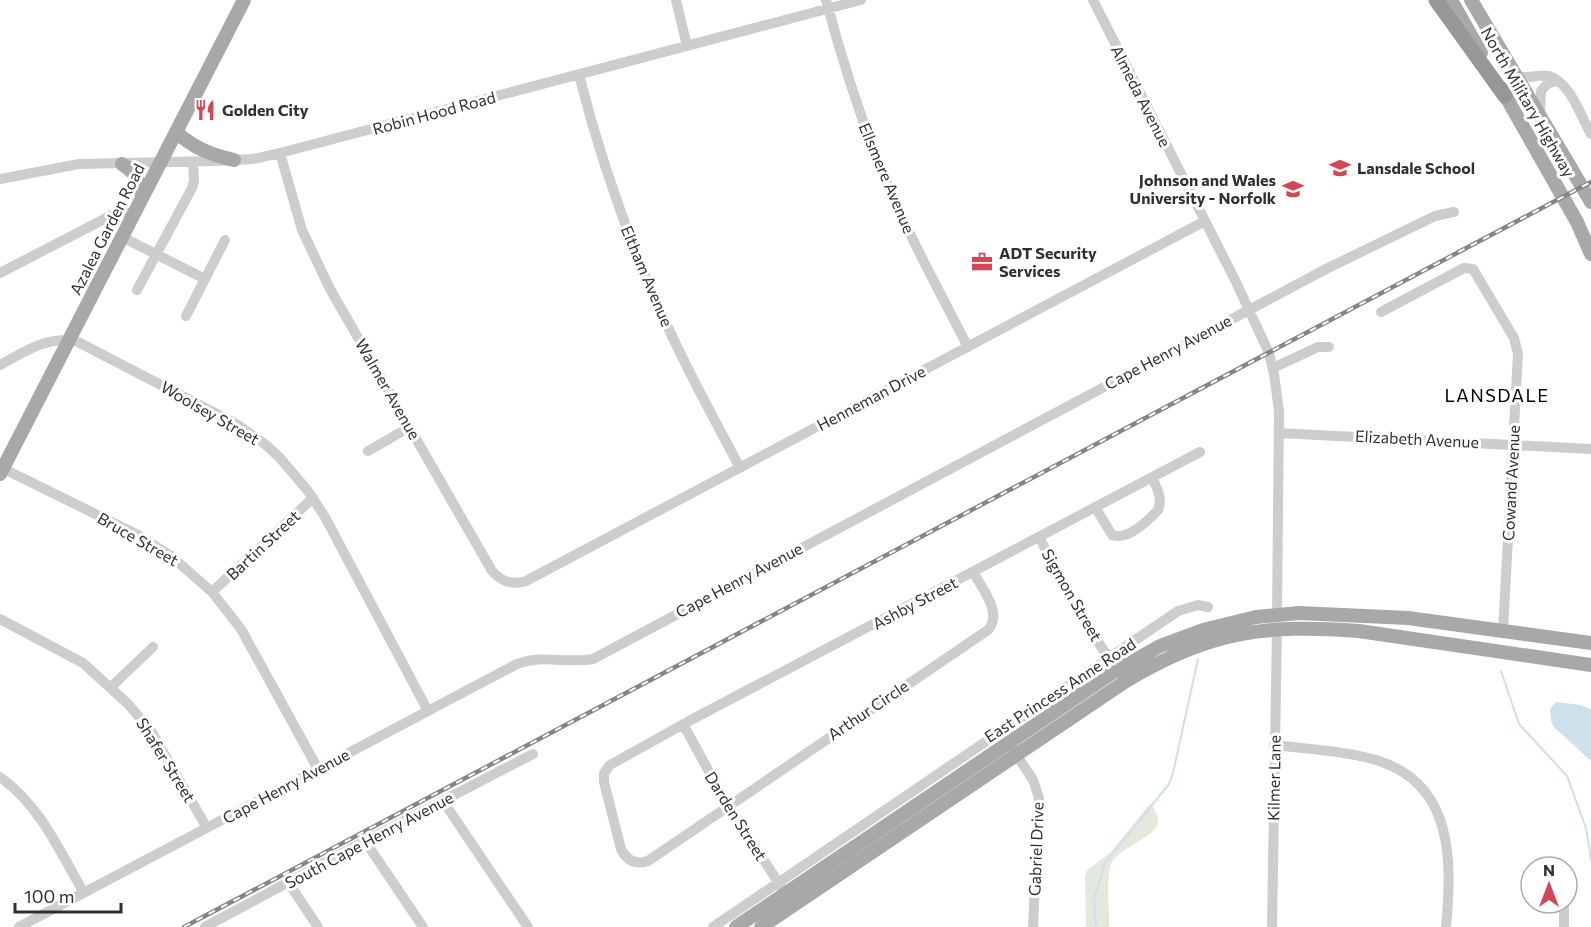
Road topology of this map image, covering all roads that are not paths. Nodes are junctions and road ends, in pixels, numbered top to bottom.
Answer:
1 (244, 0) edge
2 (676, 0) edge
3 (861, 0) edge
4 (1093, 0) edge
5 (1436, 0) edge
6 (1451, 0) edge
7 (1471, 0) edge
8 (827, 5) edge
9 (687, 46) junction
10 (579, 75) junction
11 (1516, 75) junction
12 (1557, 81) junction
13 (1505, 96) junction
14 (1540, 115) junction
15 (176, 132) junction
16 (1591, 135) edge
17 (280, 153) junction
18 (234, 160) junction
19 (193, 162) junction
20 (160, 163) junction
21 (122, 164) junction
22 (0, 179) edge
23 (142, 197) junction
24 (1591, 202) edge
25 (1454, 212) dead end
26 (134, 213) junction
27 (1205, 221) junction
28 (1577, 222) junction
29 (122, 237) junction
30 (225, 240) dead end
31 (1591, 240) edge
32 (1591, 254) edge
33 (156, 255) junction
34 (0, 273) edge
35 (205, 279) junction
36 (137, 290) dead end
37 (1249, 310) junction
38 (1381, 312) dead end
39 (186, 316) dead end
40 (69, 340) junction
41 (968, 347) junction
42 (1329, 347) dead end
43 (1269, 353) joint
44 (0, 365) edge
45 (1273, 368) junction
46 (410, 427) junction
47 (1279, 433) junction
48 (1514, 444) junction
49 (1591, 449) edge
50 (368, 451) dead end
51 (1200, 452) dead end
52 (740, 468) junction
53 (1, 470) edge
54 (1152, 477) junction
55 (313, 498) junction
56 (1095, 507) junction
57 (1038, 537) junction
58 (973, 572) junction
59 (537, 575) joint
60 (212, 592) junction
61 (1208, 607) dead end
62 (0, 619) edge
63 (1277, 622) junction
64 (1503, 631) junction
65 (1591, 643) edge
66 (153, 647) dead end
67 (1497, 652) junction
68 (1110, 656) junction
69 (1591, 665) edge
70 (1591, 674) edge
71 (1122, 675) junction
72 (111, 687) junction
73 (428, 711) junction
74 (683, 724) junction
75 (1009, 743) junction
76 (1275, 746) junction
77 (533, 754) dead end
78 (1017, 755) junction
79 (318, 769) junction
80 (0, 777) edge
81 (443, 801) junction
82 (728, 805) junction
83 (207, 828) junction
84 (696, 828) joint
85 (365, 841) junction
86 (288, 882) junction
87 (84, 893) junction
88 (786, 894) junction
89 (208, 926) edge
90 (19, 927) edge
91 (318, 927) edge
92 (423, 927) edge
93 (528, 927) edge
94 (713, 927) edge
95 (736, 927) edge
96 (761, 927) edge
97 (1033, 927) edge
98 (1272, 927) edge
99 (1446, 927) edge

1 - 15 main road, Azalea Garden Road
2 - 9 street
3 - 8 street, Robin Hood Road
4 - 27 street, Almeda Avenue
5 - 13 highway
6 - 13 main road, North Military Highway
7 - 11 main road, North Military Highway
8 - 9 street, Robin Hood Road
8 - 41 street, Ellsmere Avenue
9 - 10 street, Robin Hood Road
10 - 17 street, Robin Hood Road
10 - 52 street, Eltham Avenue
11 - 12 street
11 - 14 main road, North Military Highway
12 - 14 street
12 - 16 street
13 - 28 main road, North Military Highway
14 - 24 main road, North Military Highway
15 - 18 main road
15 - 20 main road, Azalea Garden Road
17 - 18 street, Robin Hood Road
17 - 46 street, Walmer Avenue
18 - 19 street, Robin Hood Road
19 - 20 street, Robin Hood Road
19 - 33 street
20 - 21 street, Robin Hood Road
20 - 23 main road, Azalea Garden Road
21 - 22 street, Robin Hood Road
21 - 23 main road
23 - 26 main road, Azalea Garden Road
25 - 37 street, Cape Henry Avenue
26 - 29 main road, Azalea Garden Road
26 - 34 street
27 - 37 street, Almeda Avenue
27 - 41 street, Henneman Drive
28 - 31 main road
28 - 32 main road, North Military Highway
29 - 33 street
29 - 40 main road, Azalea Garden Road
30 - 35 street
33 - 35 street
33 - 36 street
35 - 39 street
37 - 43 street, Almeda Avenue
37 - 73 street, Cape Henry Avenue
38 - 48 street, Cowand Avenue
40 - 44 street
40 - 53 main road, Azalea Garden Road
40 - 55 street, Woolsey Street
41 - 52 street, Henneman Drive
42 - 45 street
43 - 45 street, Kilmer Lane
45 - 47 street, Kilmer Lane
46 - 50 street
46 - 59 street, Walmer Avenue
47 - 48 street, Elizabeth Avenue
47 - 63 street, Kilmer Lane
48 - 49 street, Elizabeth Avenue
48 - 64 street, Cowand Avenue
51 - 54 street, Ashby Street
52 - 59 street, Henneman Drive
53 - 60 street, Bruce Street
54 - 56 street, Ashby Street
54 - 56 street
55 - 60 street, Bartin Street
55 - 73 street, Woolsey Street
56 - 57 street, Ashby Street
57 - 58 street, Ashby Street
57 - 68 street, Sigmon Street
58 - 74 street, Ashby Street
58 - 82 street, Arthur Circle
60 - 79 street, Bruce Street
61 - 68 street
62 - 72 street, Shafer Street
63 - 64 main road
63 - 67 main road, East Princess Anne Road
63 - 71 main road, East Princess Anne Road
63 - 76 street, Kilmer Lane
64 - 65 main road
66 - 72 street
67 - 69 main road, East Princess Anne Road
67 - 70 main road
68 - 71 street, Sigmon Street
68 - 88 street
71 - 75 main road, East Princess Anne Road
71 - 78 main road, East Princess Anne Road
72 - 83 street, Shafer Street
73 - 79 street, Cape Henry Avenue
74 - 82 street, Darden Street
74 - 84 street, Ashby Street
75 - 78 street, Gabriel Drive
75 - 88 main road, East Princess Anne Road
76 - 98 street, Kilmer Lane
76 - 99 street
77 - 81 street, South Cape Henry Avenue
78 - 88 main road, East Princess Anne Road
78 - 97 street, Gabriel Drive
79 - 83 street, Cape Henry Avenue
80 - 87 street
81 - 85 street, South Cape Henry Avenue
81 - 93 street
82 - 84 street, Arthur Circle
82 - 88 street, Darden Street
83 - 87 street, Cape Henry Avenue
85 - 86 street, South Cape Henry Avenue
85 - 92 street
86 - 89 street, South Cape Henry Avenue
86 - 91 street
87 - 90 street, Cape Henry Avenue
88 - 94 street
88 - 95 main road, East Princess Anne Road
88 - 96 main road, East Princess Anne Road

